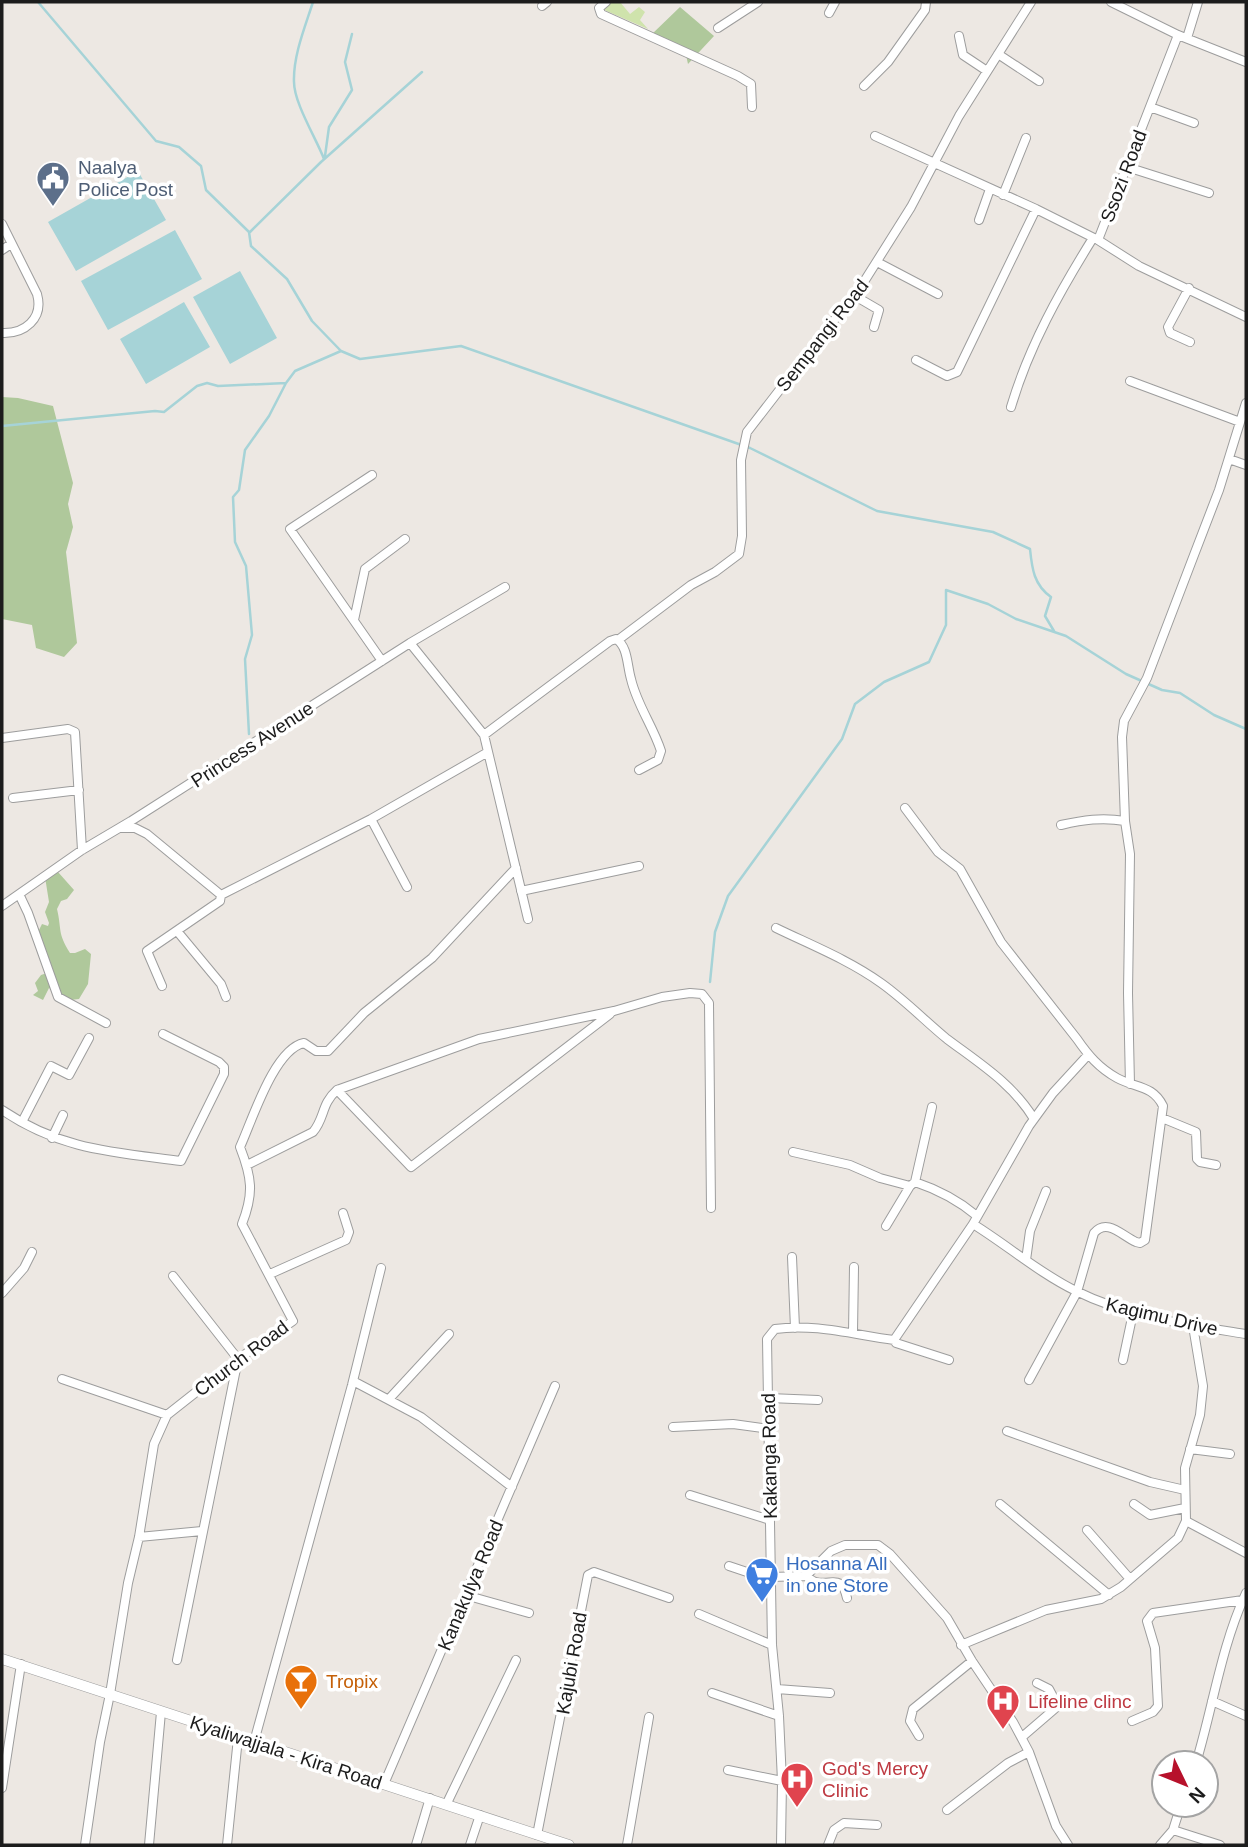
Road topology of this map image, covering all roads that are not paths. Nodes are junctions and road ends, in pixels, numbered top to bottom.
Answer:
1 (606, 2) edge
2 (758, 2) edge
3 (835, 2) edge
4 (926, 2) edge
5 (1031, 2) edge
6 (1111, 2) edge
7 (1134, 2) edge
8 (1198, 2) edge
9 (1130, 11) junction
10 (829, 13) dead end
11 (718, 28) dead end
12 (960, 36) dead end
13 (1183, 37) junction
14 (998, 54) junction
15 (1246, 62) edge
16 (987, 71) junction
17 (1039, 80) dead end
18 (864, 86) dead end
19 (752, 107) dead end
20 (1150, 107) junction
21 (1194, 123) dead end
22 (875, 136) dead end
23 (1026, 138) dead end
24 (933, 163) junction
25 (1127, 167) junction
26 (990, 189) junction
27 (1209, 192) dead end
28 (1003, 195) junction
29 (1036, 209) junction
30 (979, 220) dead end
31 (2, 224) edge
32 (1096, 239) junction
33 (11, 244) junction
34 (2, 250) edge
35 (877, 262) junction
36 (1189, 288) junction
37 (939, 294) dead end
38 (855, 296) junction
39 (1246, 317) edge
40 (874, 327) dead end
41 (2, 333) edge
42 (1190, 342) dead end
43 (916, 360) dead end
44 (1130, 381) dead end
45 (1246, 403) edge
46 (1011, 407) dead end
47 (1240, 422) junction
48 (1229, 460) junction
49 (1246, 465) edge
50 (372, 475) dead end
51 (405, 539) dead end
52 (505, 587) dead end
53 (354, 620) junction
54 (618, 640) junction
55 (410, 643) junction
56 (382, 661) junction
57 (484, 735) junction
58 (2, 738) edge
59 (488, 752) junction
60 (639, 770) dead end
61 (79, 790) junction
62 (13, 798) dead end
63 (905, 808) dead end
64 (371, 819) junction
65 (1125, 821) junction
66 (1060, 825) dead end
67 (120, 828) junction
68 (82, 850) junction
69 (639, 866) dead end
70 (516, 868) junction
71 (407, 887) dead end
72 (521, 891) junction
73 (19, 894) junction
74 (221, 895) junction
75 (2, 906) edge
76 (528, 919) dead end
77 (776, 928) dead end
78 (177, 931) junction
79 (162, 986) dead end
80 (226, 997) dead end
81 (614, 1011) junction
82 (106, 1023) dead end
83 (163, 1034) dead end
84 (89, 1038) dead end
85 (1087, 1056) junction
86 (1130, 1084) junction
87 (337, 1090) junction
88 (932, 1107) dead end
89 (2, 1110) edge
90 (63, 1115) dead end
91 (1162, 1118) junction
92 (1034, 1119) junction
93 (22, 1122) junction
94 (52, 1138) junction
95 (793, 1153) dead end
96 (247, 1165) junction
97 (1216, 1165) dead end
98 (913, 1184) junction
99 (1046, 1191) dead end
100 (711, 1208) dead end
101 (343, 1213) dead end
102 (975, 1220) junction
103 (886, 1226) dead end
104 (32, 1252) dead end
105 (792, 1257) dead end
106 (1027, 1260) junction
107 (381, 1268) dead end
108 (854, 1268) dead end
109 (270, 1274) junction
110 (173, 1276) dead end
111 (1077, 1292) junction
112 (2, 1293) edge
113 (1133, 1313) junction
114 (1193, 1326) junction
115 (795, 1328) junction
116 (449, 1334) dead end
117 (853, 1334) junction
118 (1246, 1334) edge
119 (894, 1340) junction
120 (237, 1359) junction
121 (949, 1360) dead end
122 (1123, 1360) dead end
123 (62, 1379) dead end
124 (1029, 1380) dead end
125 (353, 1381) junction
126 (555, 1386) dead end
127 (769, 1398) junction
128 (389, 1399) junction
129 (818, 1400) dead end
130 (167, 1415) junction
131 (673, 1427) dead end
132 (769, 1429) junction
133 (1007, 1431) dead end
134 (1190, 1449) junction
135 (1230, 1454) dead end
136 (512, 1487) junction
137 (1185, 1490) junction
138 (690, 1495) dead end
139 (1000, 1504) dead end
140 (1134, 1504) dead end
141 (1185, 1508) junction
142 (770, 1520) junction
143 (1186, 1521) junction
144 (1087, 1530) dead end
145 (202, 1531) junction
146 (139, 1536) junction
147 (1245, 1550) edge
148 (729, 1566) dead end
149 (806, 1576) junction
150 (771, 1578) junction
151 (1130, 1579) junction
152 (465, 1595) junction
153 (1109, 1595) junction
154 (1245, 1597) edge
155 (669, 1598) dead end
156 (847, 1598) dead end
157 (528, 1613) dead end
158 (699, 1614) dead end
159 (772, 1645) junction
160 (961, 1645) junction
161 (2, 1659) edge
162 (177, 1660) dead end
163 (516, 1660) dead end
164 (972, 1661) junction
165 (21, 1664) junction
166 (1037, 1684) dead end
167 (777, 1689) junction
168 (712, 1693) dead end
169 (830, 1693) dead end
170 (110, 1694) junction
171 (1212, 1701) junction
172 (161, 1712) junction
173 (779, 1716) junction
174 (1246, 1716) edge
175 (649, 1717) dead end
176 (1132, 1721) dead end
177 (919, 1736) dead end
178 (1023, 1737) junction
179 (238, 1738) junction
180 (6, 1742) edge
181 (254, 1742) junction
182 (1200, 1749) edge
183 (1029, 1752) junction
184 (728, 1770) dead end
185 (782, 1781) junction
186 (384, 1784) junction
187 (2, 1788) edge
188 (430, 1798) junction
189 (447, 1803) junction
190 (947, 1810) dead end
191 (480, 1815) junction
192 (1176, 1819) edge
193 (877, 1825) dead end
194 (1172, 1830) junction
195 (537, 1835) junction
196 (85, 1845) edge
197 (149, 1845) edge
198 (227, 1845) edge
199 (416, 1845) edge
200 (470, 1845) edge
201 (569, 1845) edge
202 (627, 1845) edge
203 (781, 1845) edge
204 (828, 1845) edge
205 (1068, 1845) edge
206 (1160, 1845) edge
207 (1220, 1845) edge

1 - 19 street
2 - 11 street
3 - 10 street
4 - 18 street
5 - 14 street, Sempangi Road
6 - 9 street
7 - 9 street
8 - 13 street, Ssozi Road
9 - 13 street
12 - 16 street
13 - 15 street
13 - 20 street, Ssozi Road
14 - 16 street, Sempangi Road
14 - 17 street
16 - 24 street, Sempangi Road
20 - 21 street
20 - 25 street, Ssozi Road
22 - 24 street
23 - 28 street
24 - 26 street
24 - 35 street, Sempangi Road
25 - 27 street
25 - 32 street, Ssozi Road
26 - 28 street
26 - 30 street
28 - 29 street
29 - 32 street
29 - 43 street
31 - 33 street
32 - 36 street, Ssozi Road
32 - 46 street
33 - 34 street
33 - 41 street
35 - 37 street
35 - 38 street, Sempangi Road
36 - 39 street, Ssozi Road
36 - 42 street
38 - 40 street
38 - 54 street, Sempangi Road
44 - 47 street
45 - 47 street
47 - 48 street
48 - 49 street
48 - 65 street
50 - 53 street
51 - 53 street
52 - 55 street, Princess Avenue
53 - 56 street
54 - 57 street
54 - 60 street
55 - 56 street, Princess Avenue
55 - 57 street
56 - 67 street, Princess Avenue
57 - 59 street
58 - 61 street
59 - 64 street
59 - 70 street
61 - 62 street
61 - 68 street
63 - 85 street
64 - 71 street
64 - 74 street
65 - 66 street
65 - 86 street
67 - 68 street, Princess Avenue
67 - 74 street
68 - 73 street, Princess Avenue
69 - 72 street
70 - 72 street
70 - 96 street, Church Road
72 - 76 street
73 - 75 street, Princess Avenue
73 - 82 street
74 - 78 street
77 - 92 street
78 - 79 street
78 - 80 street
81 - 87 street
81 - 87 street
81 - 100 street
83 - 94 street
84 - 93 street
85 - 86 street
85 - 92 street
86 - 91 street
87 - 96 street
88 - 98 street
89 - 93 street
90 - 94 street
91 - 97 street
91 - 111 street
92 - 102 street
93 - 94 street
95 - 98 street, Kagimu Drive
96 - 109 street, Church Road
98 - 102 street, Kagimu Drive
98 - 103 street
99 - 106 street
101 - 109 street
102 - 106 street, Kagimu Drive
102 - 119 street
104 - 112 street
105 - 115 street
106 - 111 street, Kagimu Drive
107 - 125 street
108 - 117 street
109 - 120 street, Church Road
110 - 120 street
111 - 113 street, Kagimu Drive
111 - 124 street
113 - 114 street, Kagimu Drive
113 - 122 street
114 - 118 street, Kagimu Drive
114 - 134 street
115 - 117 street
115 - 127 street, Kakanga Road
116 - 128 street
117 - 119 street
119 - 121 street
120 - 130 street, Church Road
120 - 145 street
123 - 130 street
125 - 128 street
125 - 181 street
126 - 136 street, Kanakulya Road
127 - 129 street
127 - 132 street, Kakanga Road
128 - 136 street
130 - 146 street, Church Road
131 - 132 street
132 - 142 street, Kakanga Road
133 - 137 street
134 - 135 street
134 - 137 street
136 - 152 street, Kanakulya Road
137 - 141 street
138 - 142 street
139 - 153 street
140 - 141 street
141 - 143 street
142 - 150 street, Kakanga Road
143 - 147 street
143 - 151 street
144 - 151 street
145 - 146 street
145 - 162 street
146 - 170 street, Church Road
148 - 150 street
149 - 150 street
149 - 156 street
149 - 160 street
150 - 159 street, Kakanga Road
151 - 153 street
152 - 157 street
152 - 186 street, Kanakulya Road
153 - 160 street
154 - 171 street
154 - 176 street
155 - 195 street, Kajubi Road
158 - 159 street
159 - 167 street, Kakanga Road
160 - 164 street
161 - 165 street, Kyaliwajjala - Kira Road
163 - 189 street
164 - 177 street
164 - 178 street
165 - 170 street, Kyaliwajjala - Kira Road
165 - 180 street
166 - 178 street
167 - 169 street
167 - 173 street, Kakanga Road
168 - 173 street
170 - 172 street, Kyaliwajjala - Kira Road
170 - 196 street, Church Road
171 - 174 street
171 - 182 street
172 - 179 street, Kyaliwajjala - Kira Road
172 - 197 street
173 - 185 street, Kakanga Road
175 - 202 street
178 - 183 street
179 - 181 street, Kyaliwajjala - Kira Road
179 - 198 street
180 - 187 street
181 - 186 street, Kyaliwajjala - Kira Road
183 - 190 street
183 - 205 street
184 - 185 street
185 - 203 street, Kakanga Road
186 - 188 street, Kyaliwajjala - Kira Road
188 - 189 street, Kyaliwajjala - Kira Road
188 - 199 street
189 - 191 street, Kyaliwajjala - Kira Road
191 - 195 street, Kyaliwajjala - Kira Road
191 - 200 street
192 - 194 street
193 - 204 street
194 - 206 street
194 - 207 street
195 - 201 street, Kyaliwajjala - Kira Road

